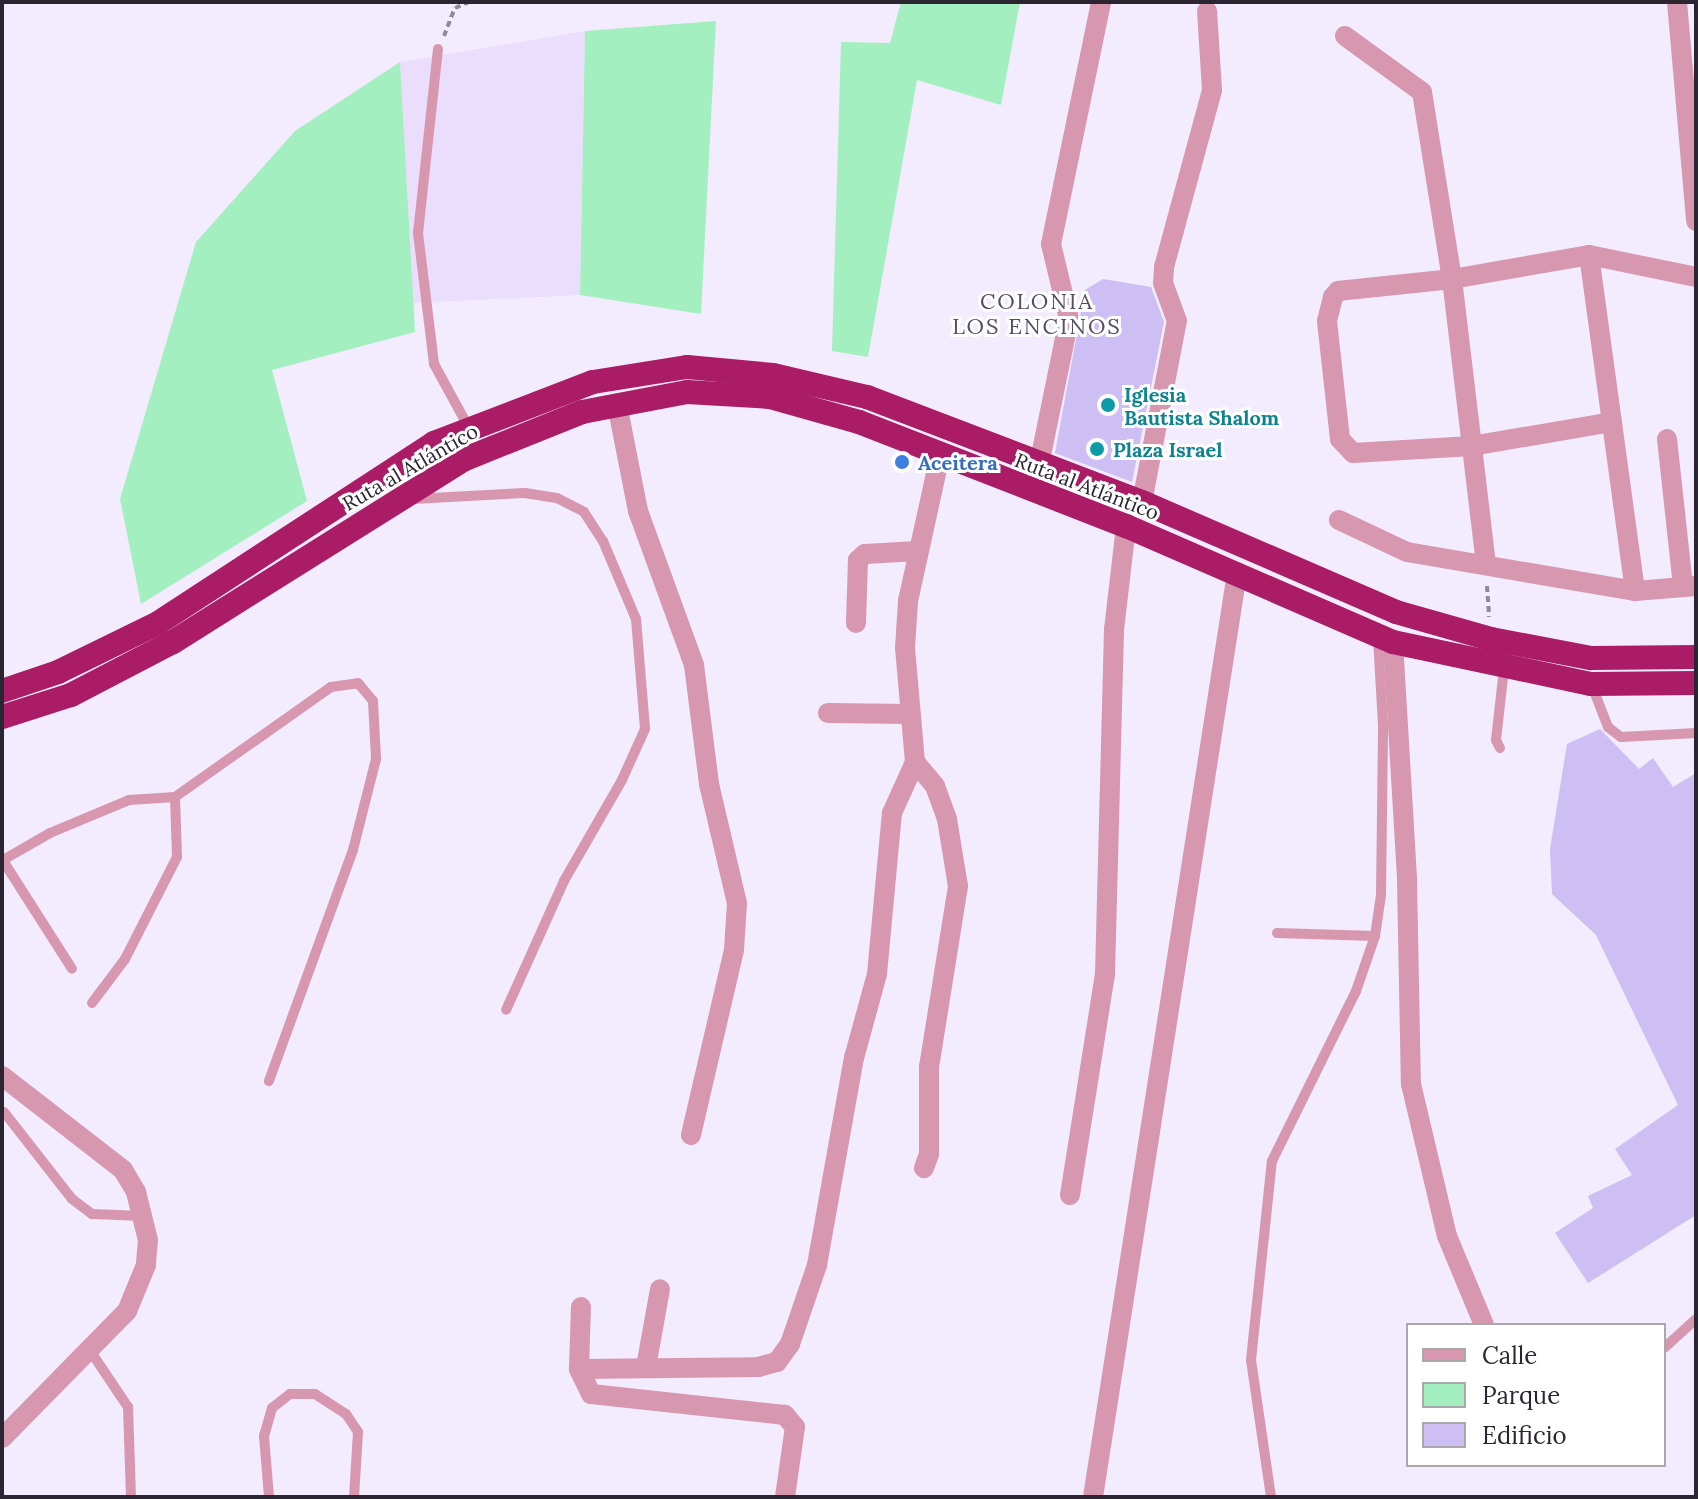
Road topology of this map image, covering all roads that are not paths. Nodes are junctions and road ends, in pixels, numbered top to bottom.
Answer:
1 (1101, 2) edge
2 (1677, 2) edge
3 (1207, 11) dead end
4 (1687, 28) edge
5 (1345, 36) dead end
6 (438, 49) road end
7 (1696, 221) edge
8 (1589, 255) junction
9 (1696, 277) edge
10 (1452, 279) junction
11 (617, 404) junction
12 (1612, 422) junction
13 (470, 429) junction
14 (1667, 439) dead end
15 (1472, 446) junction
16 (940, 456) junction
17 (1039, 465) junction
18 (399, 498) junction
19 (1142, 502) junction
20 (1339, 520) dead end
21 (1126, 526) junction
22 (918, 551) junction
23 (1486, 563) junction
24 (1237, 573) junction
25 (1690, 586) edge
26 (1635, 591) junction
27 (856, 623) dead end
28 (1385, 638) junction
29 (1696, 657) edge
30 (1504, 669) junction
31 (1696, 683) edge
32 (1591, 684) junction
33 (2, 691) edge
34 (828, 713) dead end
35 (909, 714) junction
36 (2, 717) edge
37 (1696, 733) edge
38 (1500, 748) dead end
39 (915, 762) junction
40 (175, 797) junction
41 (3, 860) edge
42 (1277, 933) dead end
43 (1375, 936) junction
44 (72, 969) dead end
45 (92, 1003) dead end
46 (506, 1010) dead end
47 (2, 1076) edge
48 (269, 1081) dead end
49 (4, 1112) edge
50 (691, 1135) dead end
51 (924, 1168) dead end
52 (1070, 1195) dead end
53 (145, 1215) junction
54 (660, 1289) dead end
55 (581, 1307) dead end
56 (1696, 1319) edge
57 (1483, 1323) edge
58 (1666, 1346) edge
59 (89, 1349) junction
60 (646, 1367) junction
61 (579, 1369) junction
62 (2, 1438) edge
63 (131, 1497) edge
64 (269, 1497) edge
65 (354, 1497) edge
66 (785, 1497) edge
67 (1093, 1497) edge
68 (1271, 1497) edge

1 - 17 street
2 - 4 street
3 - 19 street
4 - 7 street
5 - 10 street
6 - 13 lane
8 - 9 street
8 - 10 street
8 - 12 street
10 - 15 street
10 - 15 street
11 - 16 highway, Ruta al Atlántico
11 - 18 highway, Ruta al Atlántico
11 - 50 street
12 - 15 street
12 - 26 street
13 - 17 highway, Ruta al Atlántico
13 - 33 highway, Ruta al Atlántico
14 - 25 street
15 - 23 street
16 - 21 highway, Ruta al Atlántico
16 - 22 street
17 - 19 highway, Ruta al Atlántico
18 - 36 highway, Ruta al Atlántico
18 - 46 lane
19 - 29 highway, Ruta al Atlántico
20 - 23 street
21 - 24 highway, Ruta al Atlántico
21 - 52 street
22 - 27 street
22 - 35 street
23 - 26 street
24 - 28 highway, Ruta al Atlántico
24 - 67 street
25 - 26 street
28 - 30 highway, Ruta al Atlántico
28 - 43 lane
28 - 57 street
30 - 32 highway, Ruta al Atlántico
30 - 38 lane
31 - 32 highway, Ruta al Atlántico
32 - 37 lane
34 - 35 street
35 - 39 street
39 - 51 street
39 - 60 street
40 - 41 lane
40 - 45 lane
40 - 48 lane
41 - 44 lane
42 - 43 lane
43 - 68 lane
47 - 53 street
49 - 53 lane
53 - 59 street
54 - 60 street
55 - 61 street
56 - 58 lane
59 - 62 street
59 - 63 lane
60 - 61 street
61 - 66 street
64 - 65 lane

